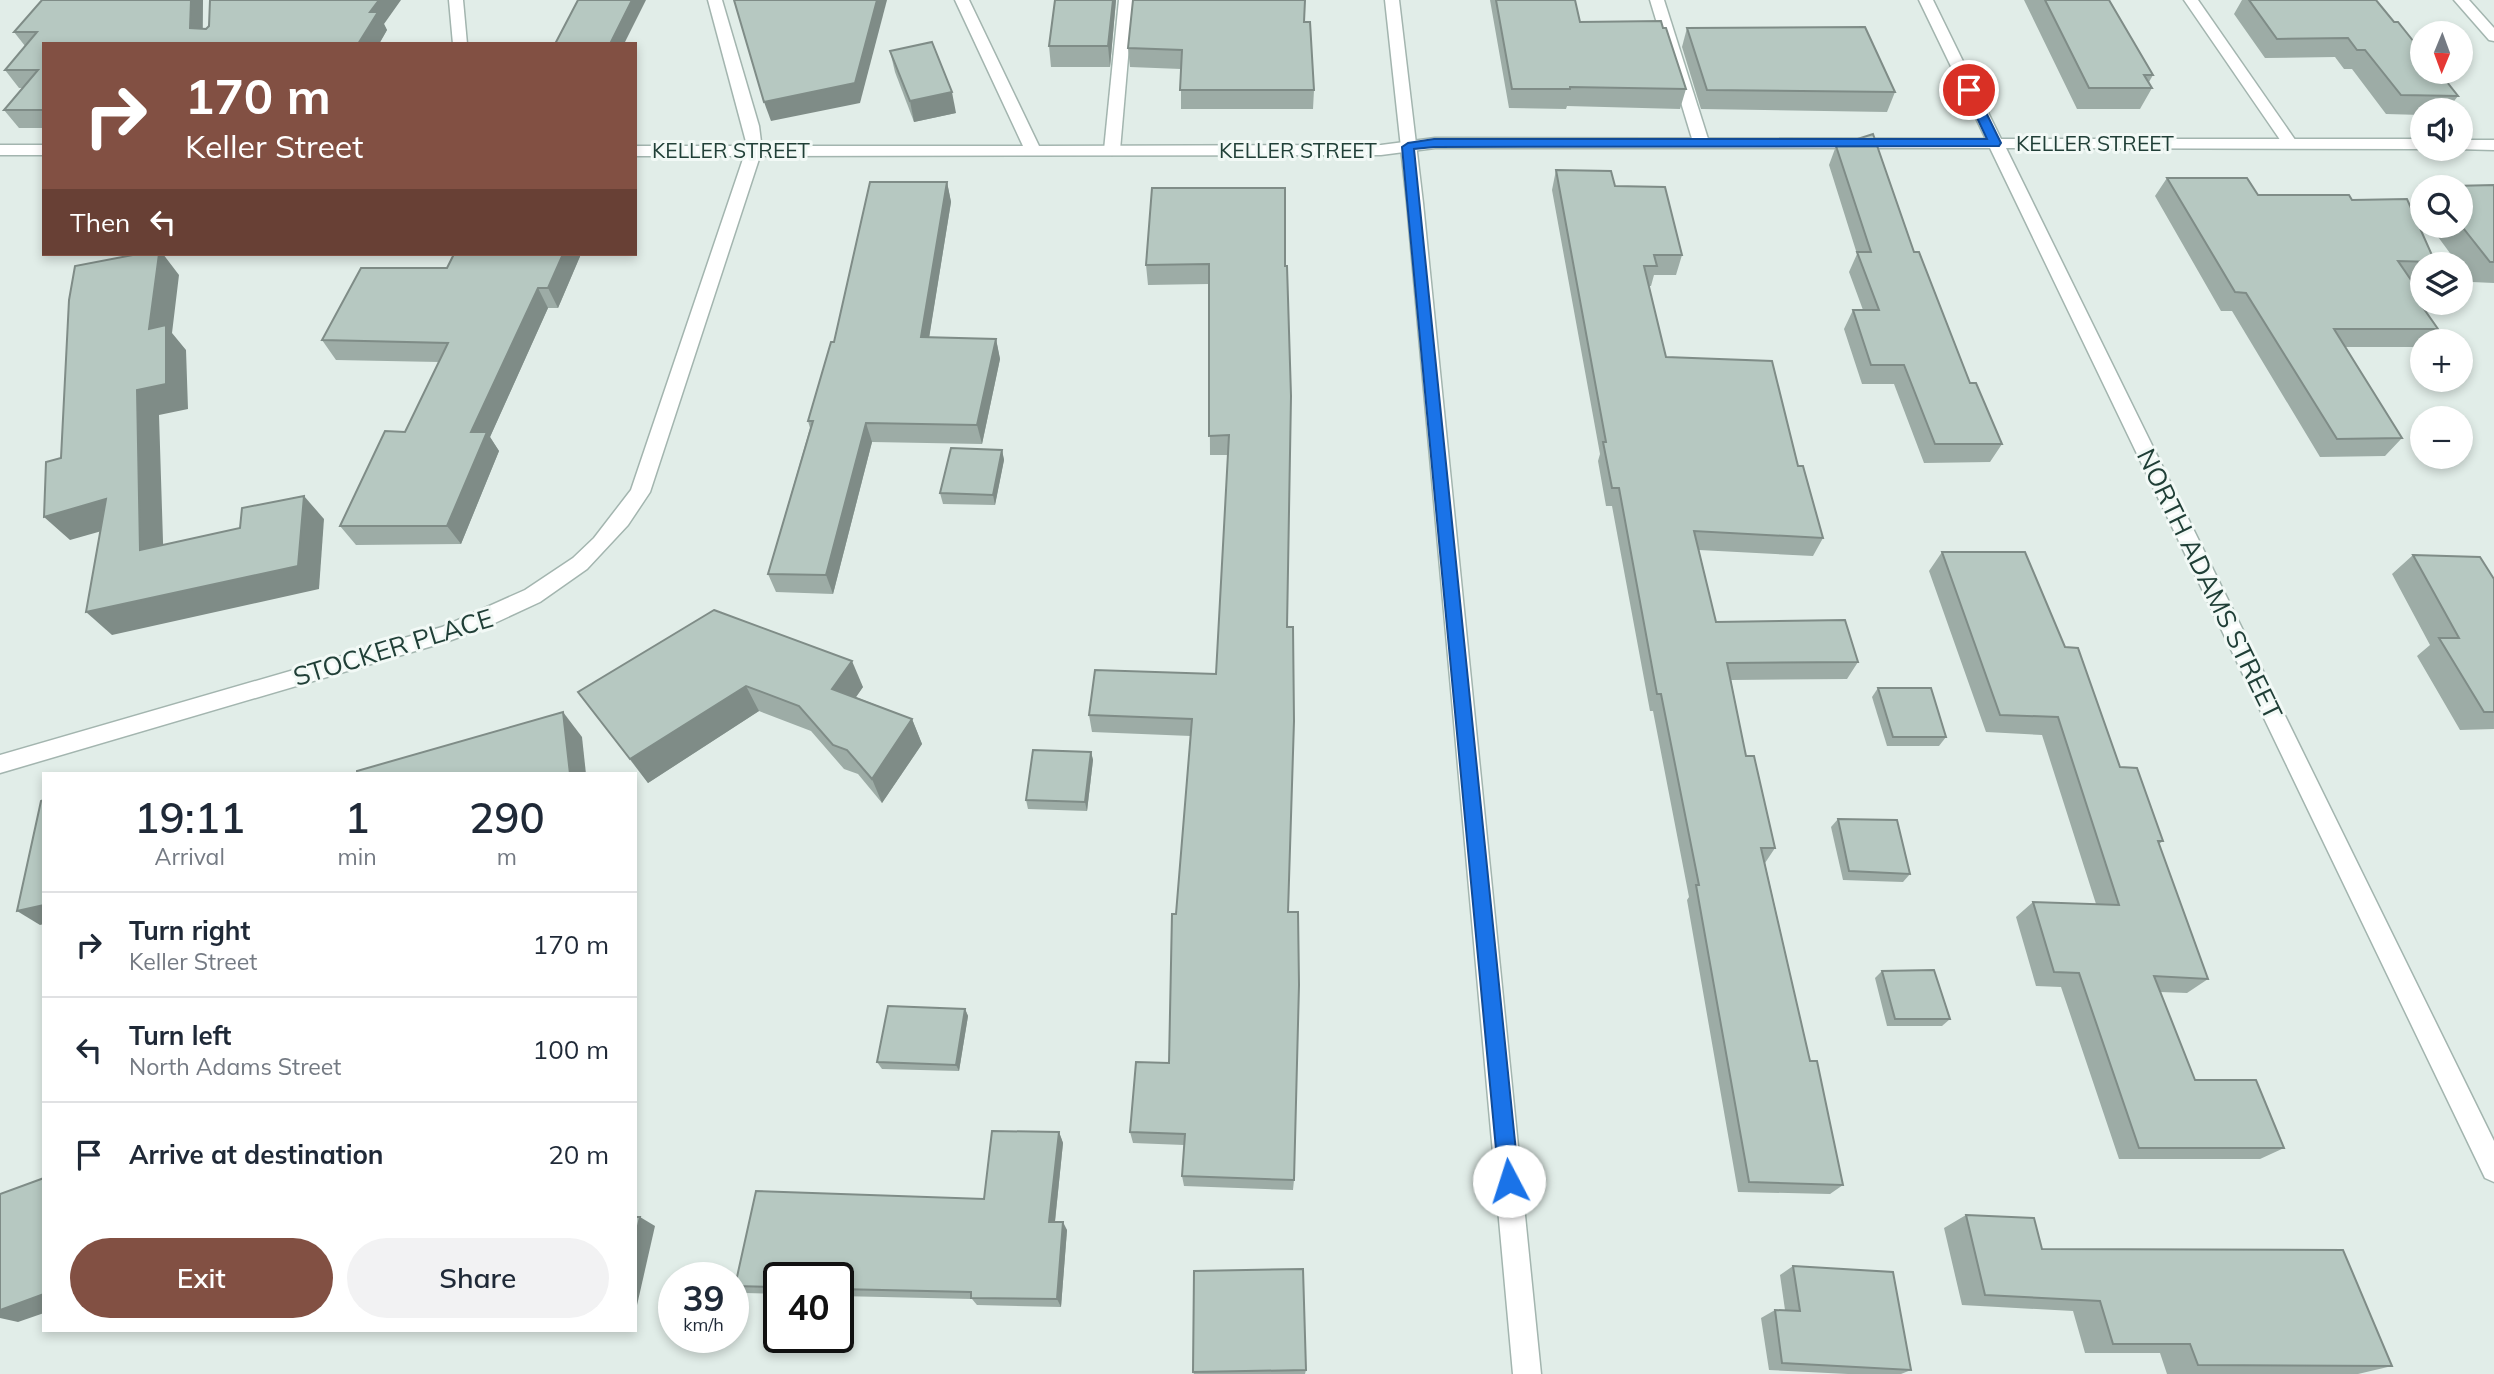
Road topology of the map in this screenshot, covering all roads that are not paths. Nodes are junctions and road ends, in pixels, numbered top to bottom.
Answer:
1 (456, 0) edge
2 (715, 0) edge
3 (962, 0) edge
4 (1126, 0) edge
5 (1392, 0) edge
6 (1657, 0) edge
7 (1926, 0) edge
8 (2191, 0) edge
9 (2461, 0) edge
10 (2494, 37) edge
11 (460, 42) edge
12 (1701, 142) junction
13 (1995, 143) junction
14 (2290, 144) junction
15 (2410, 145) edge
16 (2473, 145) edge
17 (2494, 145) edge
18 (1408, 147) junction
19 (0, 150) edge
20 (42, 150) edge
21 (754, 150) junction
22 (1033, 150) junction
23 (1112, 150) junction
24 (637, 151) edge
25 (0, 764) edge
26 (2494, 1169) edge
27 (1527, 1374) edge

1 - 11 street
2 - 21 street
3 - 22 street
4 - 23 street
5 - 18 street
6 - 12 street
7 - 13 street, NORTH ADAMS STREET
8 - 14 street
9 - 10 street
12 - 13 street, KELLER STREET
12 - 18 street, KELLER STREET
13 - 14 street, KELLER STREET
13 - 26 street, NORTH ADAMS STREET
14 - 15 street, KELLER STREET
16 - 17 street
18 - 23 street, KELLER STREET
18 - 27 street
19 - 20 street
21 - 22 street, KELLER STREET
21 - 24 street, KELLER STREET
21 - 25 street, STOCKER PLACE
22 - 23 street, KELLER STREET

